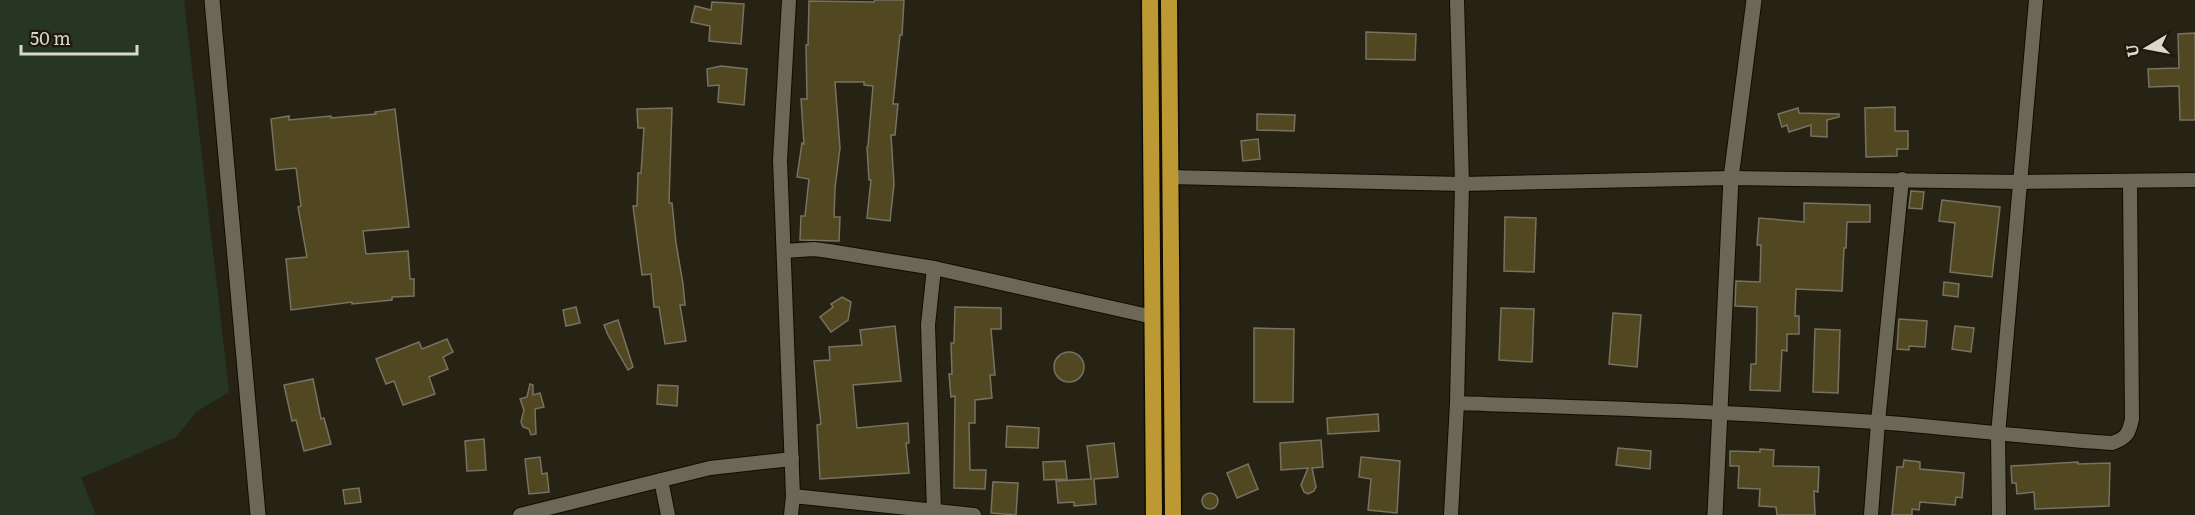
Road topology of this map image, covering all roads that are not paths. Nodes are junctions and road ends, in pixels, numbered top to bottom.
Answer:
1 (212, 0) edge
2 (789, 0) edge
3 (1150, 0) edge
4 (1169, 0) edge
5 (1457, 0) edge
6 (1754, 0) edge
7 (2036, 0) edge
8 (1170, 177) junction
9 (1731, 178) junction
10 (1902, 179) junction
11 (2195, 180) edge
12 (2021, 182) junction
13 (2130, 182) junction
14 (1462, 184) junction
15 (784, 251) junction
16 (934, 268) junction
17 (1153, 317) junction
18 (1457, 403) junction
19 (1720, 412) junction
20 (1878, 422) junction
21 (1998, 435) junction
22 (792, 459) junction
23 (661, 480) junction
24 (793, 496) junction
25 (934, 511) junction
26 (258, 515) edge
27 (520, 515) edge
28 (668, 515) edge
29 (791, 515) edge
30 (974, 515) edge
31 (1154, 515) edge
32 (1173, 515) edge
33 (1451, 515) edge
34 (1714, 515) edge
35 (1871, 515) edge
36 (2000, 515) edge

1 - 26 street
2 - 15 street
3 - 17 highway
4 - 8 highway
5 - 14 street
6 - 9 street
7 - 12 street
8 - 14 street
8 - 32 highway
9 - 10 street
9 - 14 street
9 - 19 street
10 - 12 street
10 - 20 street
11 - 13 street
12 - 13 street
12 - 21 street
13 - 21 street
14 - 18 street
15 - 16 street
15 - 22 street
16 - 17 street
16 - 25 street
17 - 31 highway
18 - 19 street
18 - 33 street
19 - 20 street
19 - 34 street
20 - 21 street
20 - 35 street
21 - 36 street
22 - 23 street
22 - 24 street
23 - 27 street
23 - 28 street
24 - 25 street
24 - 29 street
25 - 30 street

